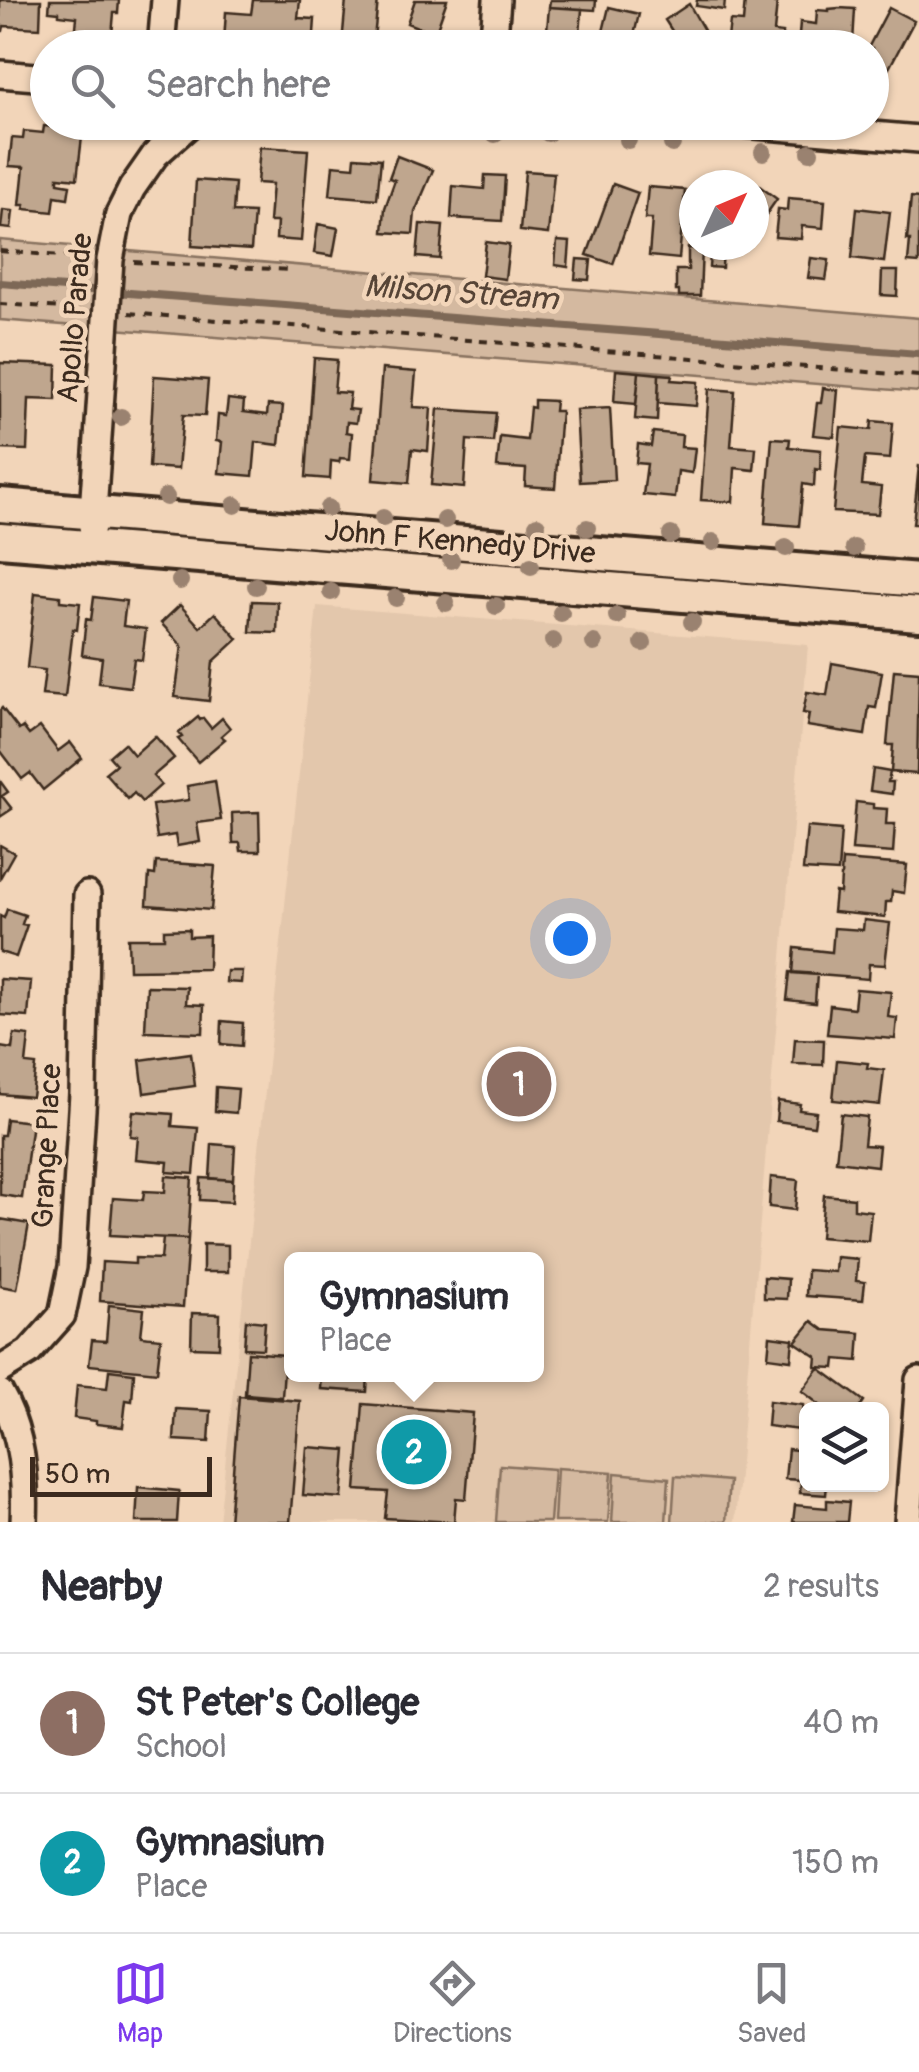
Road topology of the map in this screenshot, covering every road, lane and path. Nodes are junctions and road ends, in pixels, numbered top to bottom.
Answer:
1 (164, 0) edge
2 (496, 0) edge
3 (162, 30) edge
4 (494, 30) edge
5 (0, 74) edge
6 (30, 76) edge
7 (889, 136) edge
8 (919, 139) edge
9 (170, 140) edge
10 (0, 251) edge
11 (110, 260) junction
12 (293, 270) dead end
13 (0, 304) edge
14 (107, 311) junction
15 (919, 376) edge
16 (0, 504) edge
17 (93, 512) junction
18 (0, 540) edge
19 (90, 547) junction
20 (919, 580) edge
21 (919, 614) edge
22 (87, 895) dead end
23 (0, 1370) edge
24 (919, 1380) edge
25 (0, 1394) edge
26 (24, 1522) edge
27 (908, 1522) edge

1 - 3 street
2 - 4 street
5 - 6 street
7 - 8 street
9 - 11 street, Apollo Parade
10 - 11 path
11 - 12 path
11 - 14 street, Apollo Parade
13 - 14 path
14 - 15 path
14 - 17 street, Apollo Parade
16 - 17 main road, John F Kennedy Drive
17 - 19 street, Apollo Parade
17 - 20 main road, John F Kennedy Drive
18 - 19 main road, John F Kennedy Drive
19 - 21 main road, John F Kennedy Drive
22 - 23 street, Grange Place
24 - 27 street
25 - 26 street

